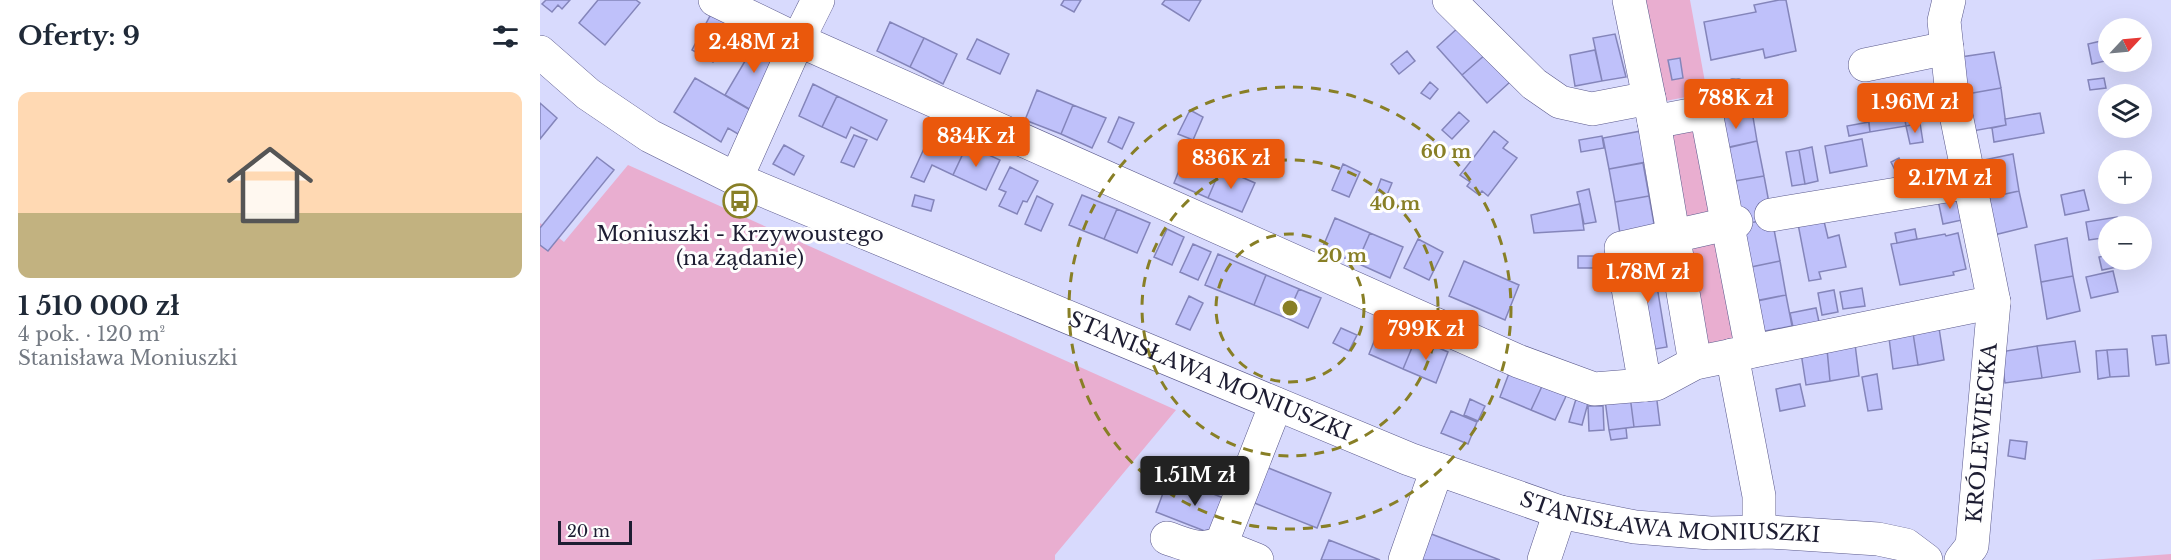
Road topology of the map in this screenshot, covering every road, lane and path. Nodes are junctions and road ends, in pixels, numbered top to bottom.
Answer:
1 (715, 0) edge
2 (818, 0) edge
3 (1449, 0) edge
4 (1629, 0) edge
5 (1949, 0) edge
6 (798, 40) junction
7 (1947, 48) junction
8 (540, 52) edge
9 (1865, 65) dead end
10 (1736, 95) dead end
11 (1651, 110) junction
12 (1706, 112) junction
13 (736, 179) junction
14 (1970, 182) junction
15 (1771, 215) dead end
16 (1732, 223) junction
17 (1673, 237) junction
18 (1994, 302) junction
19 (1742, 353) junction
20 (1695, 363) junction
21 (1645, 385) junction
22 (1276, 404) junction
23 (1437, 469) junction
24 (1560, 512) junction
25 (1759, 532) junction
26 (1167, 538) dead end
27 (1222, 542) junction
28 (1257, 560) edge
29 (1405, 560) edge
30 (1544, 560) edge
31 (1926, 560) edge
32 (1961, 560) edge

1 - 6 street
2 - 6 street
3 - 11 street
4 - 11 street
5 - 7 street, KRÓLEWIECKA
6 - 13 street
6 - 21 street
7 - 9 street
7 - 14 street, KRÓLEWIECKA
8 - 13 street, STANISŁAWA MONIUSZKI
10 - 12 street
11 - 12 street
11 - 17 street
12 - 16 street
13 - 22 street, STANISŁAWA MONIUSZKI
14 - 15 street
14 - 18 street, KRÓLEWIECKA
16 - 17 street
16 - 19 street
17 - 20 street
17 - 21 street
18 - 19 street
18 - 32 street, KRÓLEWIECKA
19 - 20 street
19 - 25 street
20 - 21 street
22 - 23 street, STANISŁAWA MONIUSZKI
22 - 27 street
23 - 24 street, STANISŁAWA MONIUSZKI
23 - 29 street
24 - 25 street, STANISŁAWA MONIUSZKI
24 - 30 street
25 - 31 street, STANISŁAWA MONIUSZKI
26 - 27 street
27 - 28 street

